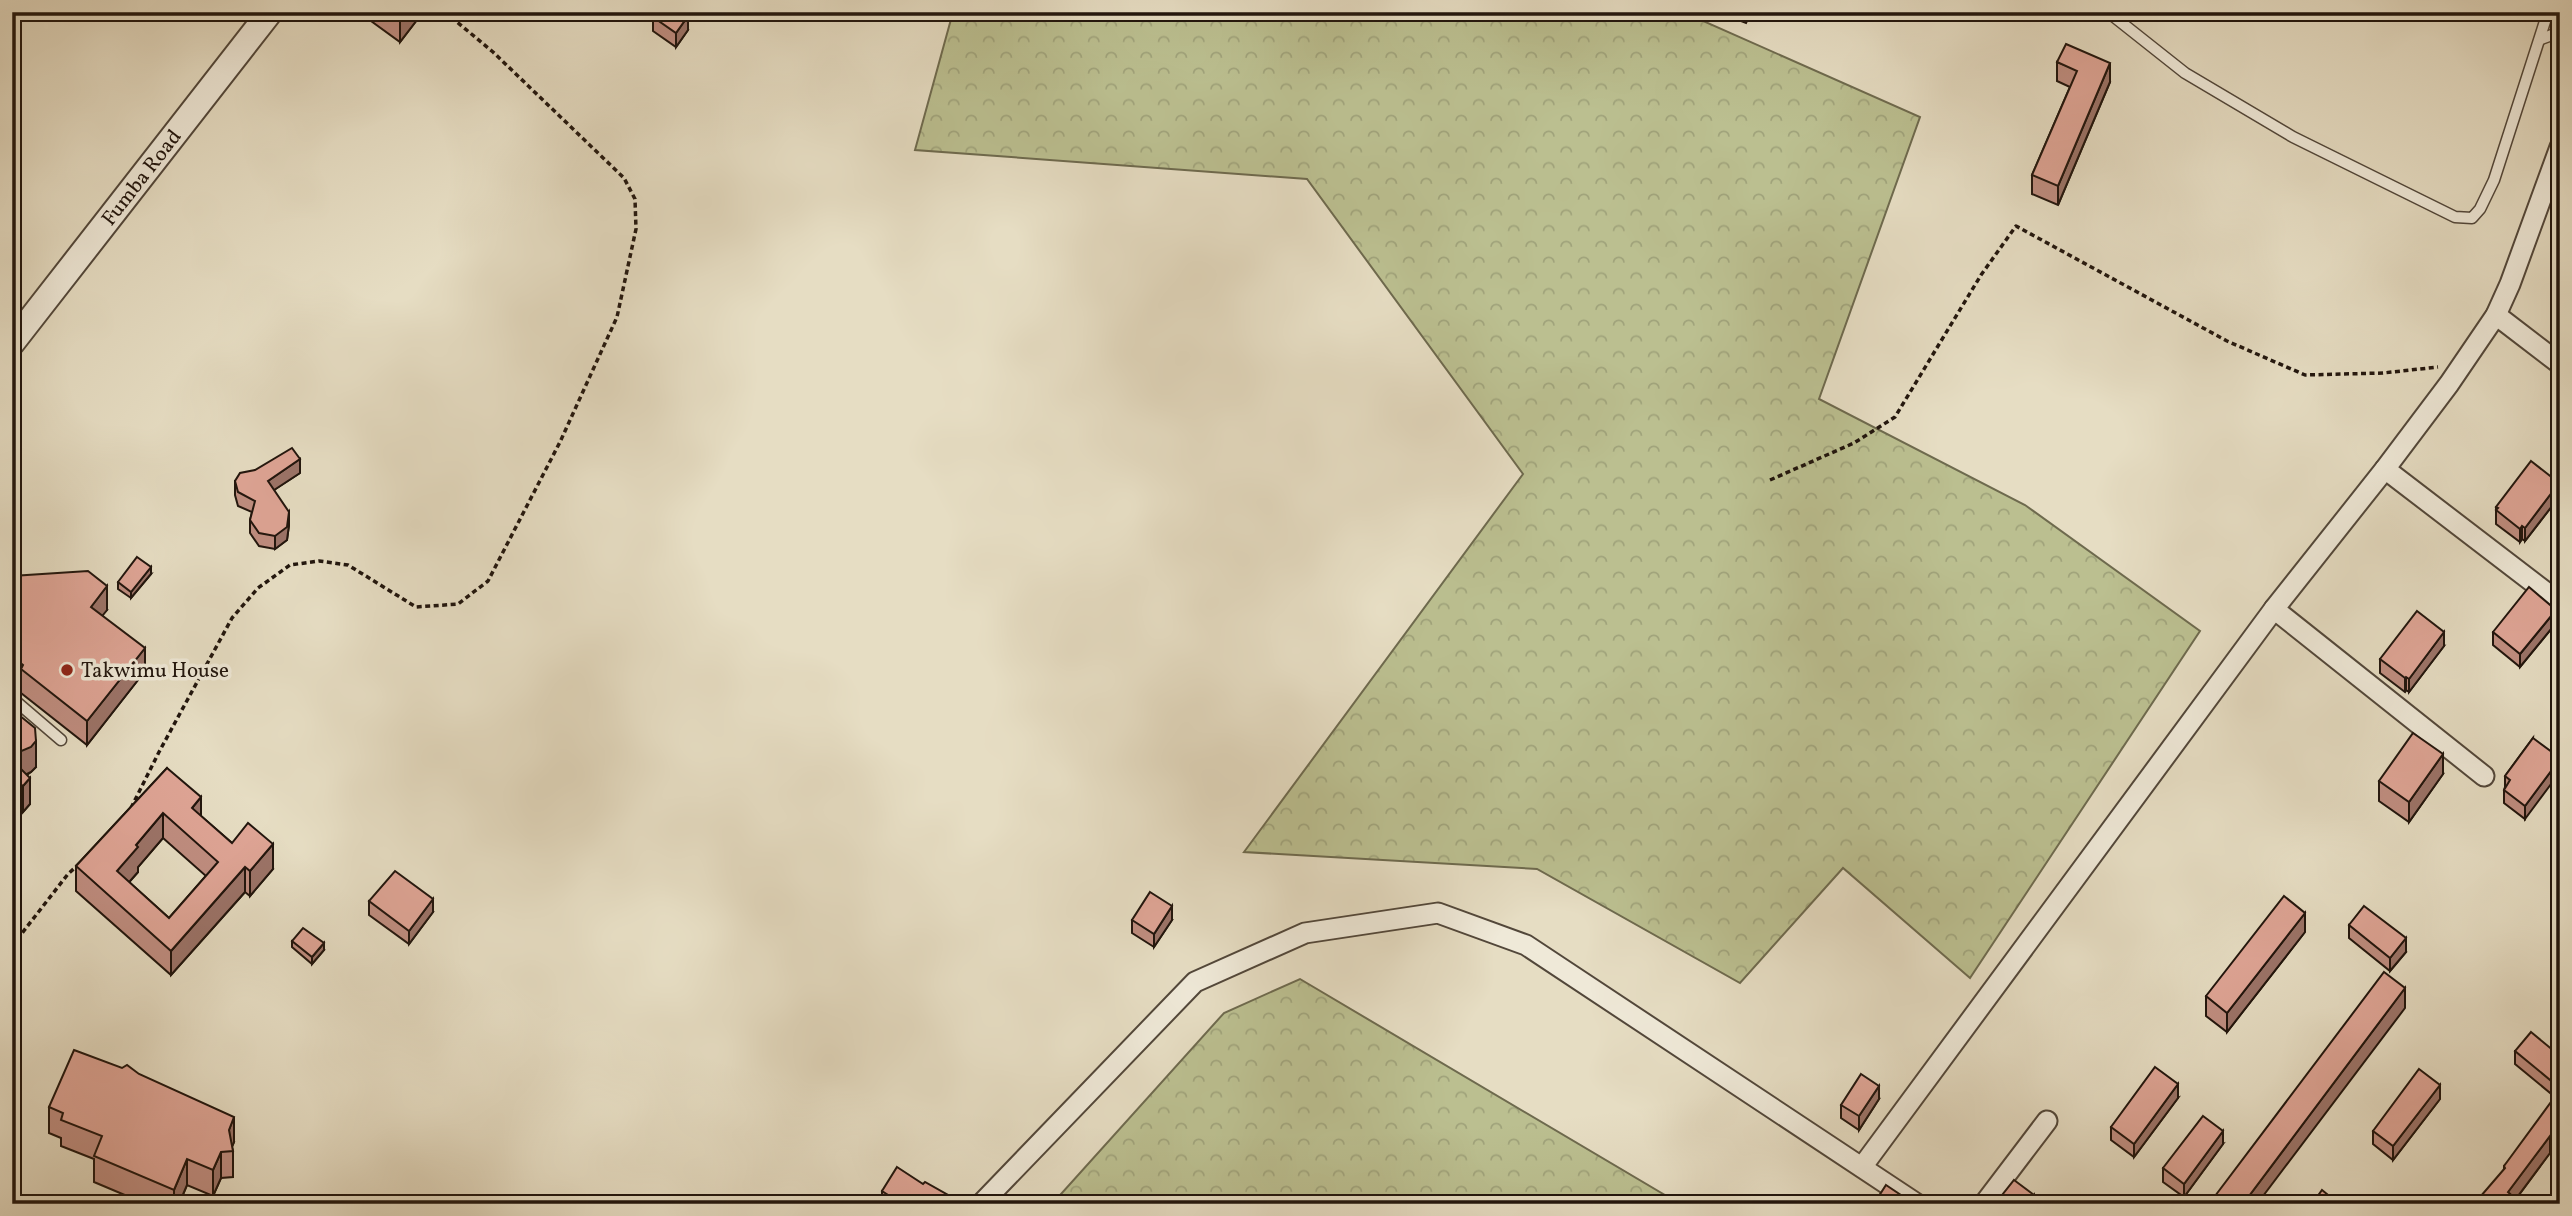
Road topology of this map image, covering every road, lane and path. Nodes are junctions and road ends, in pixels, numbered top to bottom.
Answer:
1 (270, 12) edge
2 (2108, 12) edge
3 (2548, 12) edge
4 (451, 17) dead end
5 (2560, 32) edge
6 (2541, 39) junction
7 (2560, 147) edge
8 (2496, 314) junction
9 (12, 342) edge
10 (2461, 364) junction
11 (2560, 364) edge
12 (2385, 470) junction
13 (1770, 480) dead end
14 (2560, 603) edge
15 (2274, 609) junction
16 (12, 698) edge
17 (61, 740) dead end
18 (2484, 776) dead end
19 (130, 811) edge
20 (86, 857) edge
21 (12, 946) edge
22 (2047, 1121) dead end
23 (1862, 1167) junction
24 (981, 1204) edge
25 (1917, 1204) edge
26 (1984, 1204) edge

1 - 9 street, Fumba Road
2 - 6 lane
3 - 6 lane
4 - 19 path
5 - 6 lane
7 - 8 street
8 - 10 street
8 - 11 street
10 - 12 street
10 - 13 path
12 - 14 street
12 - 15 street
15 - 18 street
15 - 23 street
16 - 17 lane
20 - 21 path
22 - 26 street
23 - 24 street
23 - 25 street

